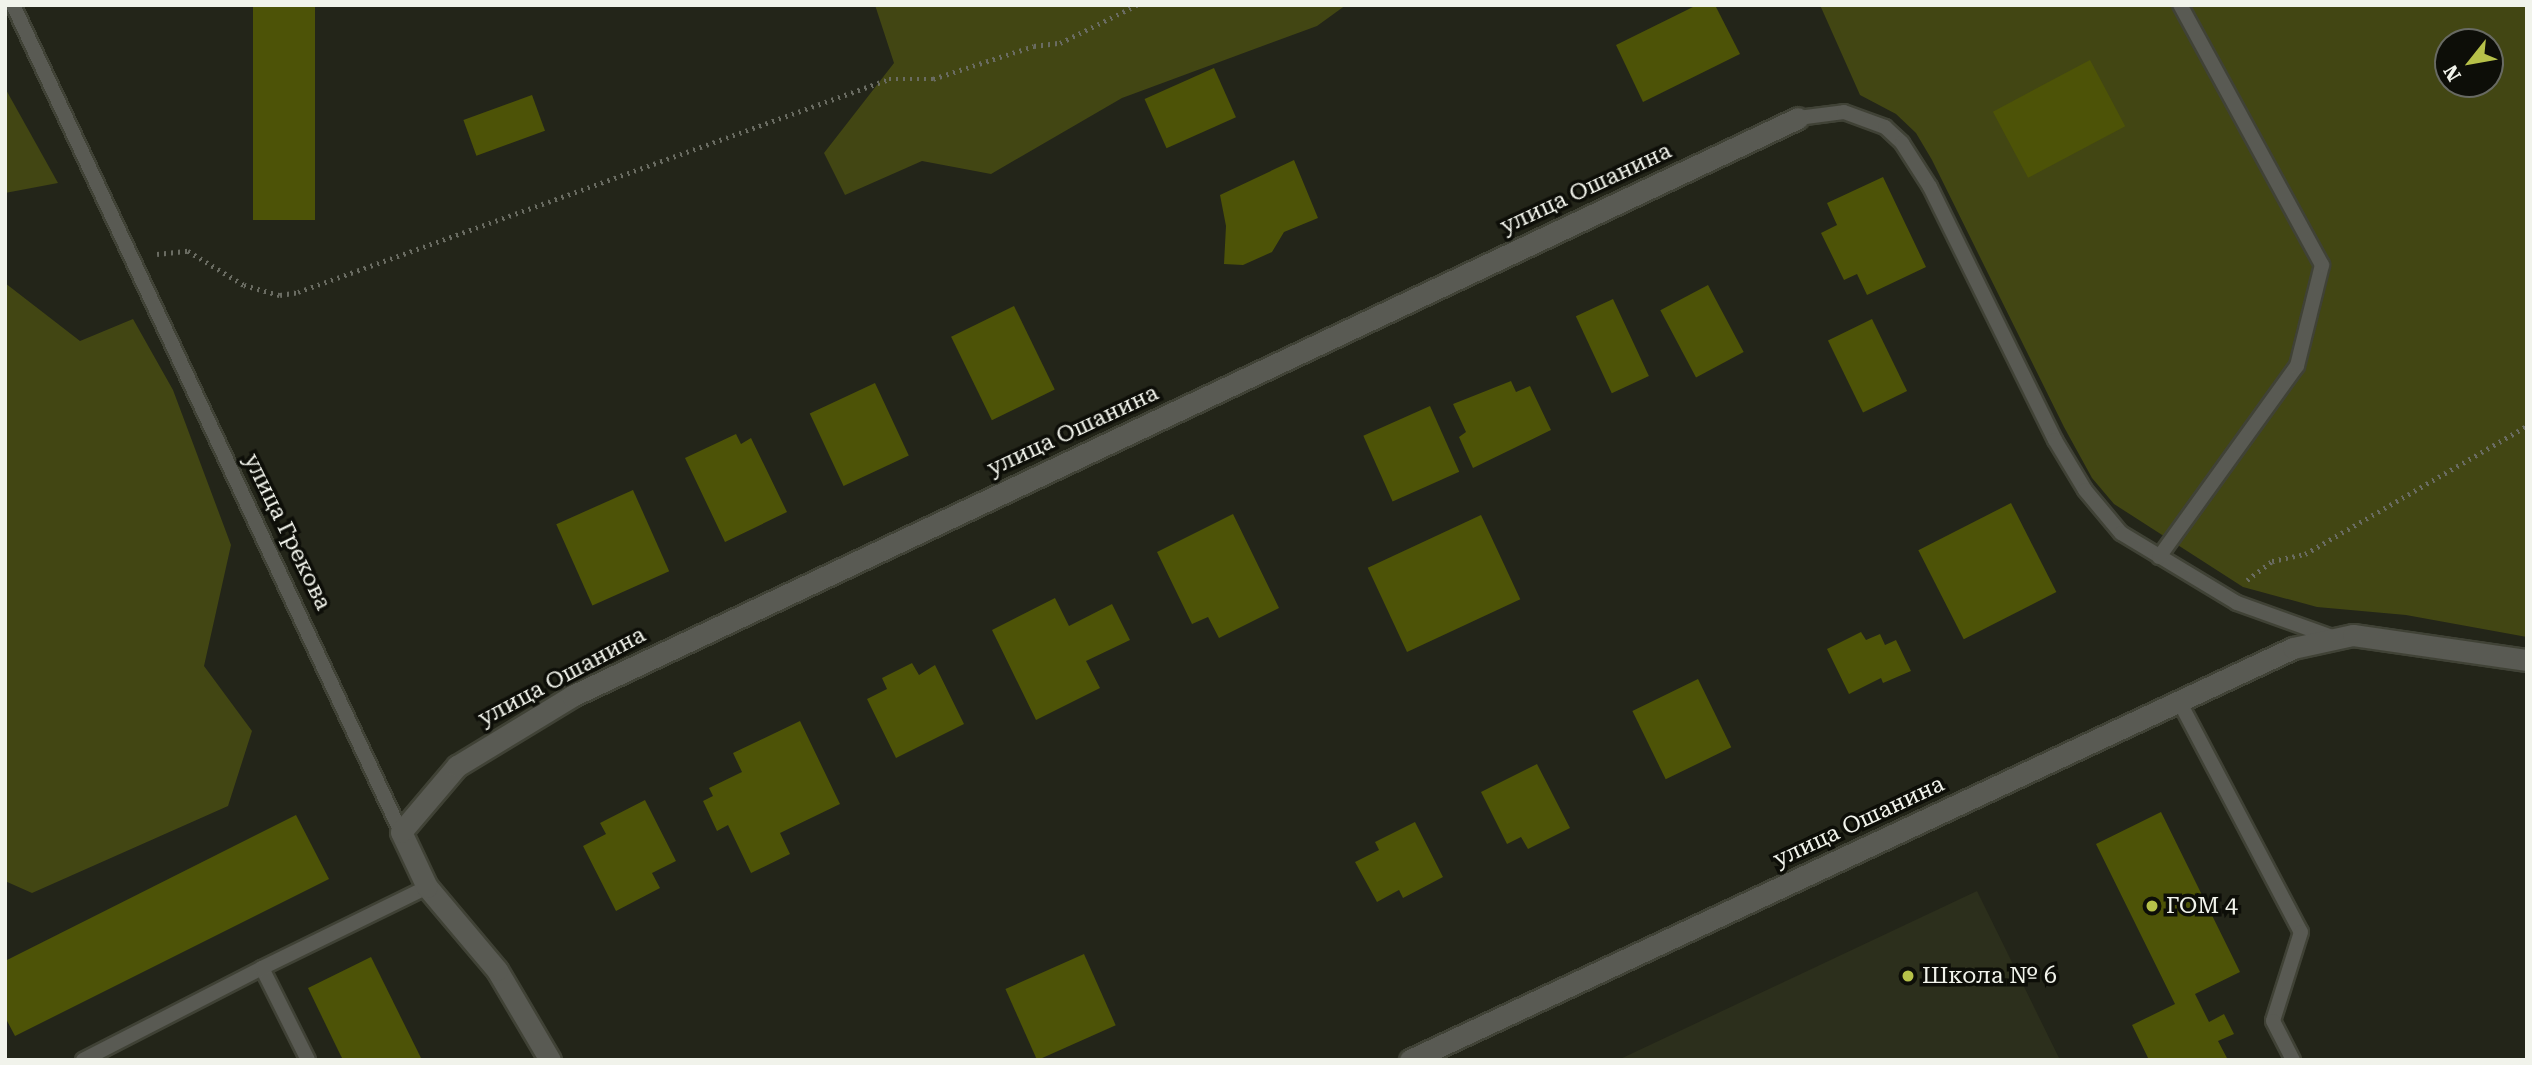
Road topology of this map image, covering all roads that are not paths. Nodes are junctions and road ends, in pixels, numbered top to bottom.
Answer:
1 (13, 5) edge
2 (2180, 5) edge
3 (1798, 118) joint
4 (2160, 557) junction
5 (2332, 637) junction
6 (2527, 660) edge
7 (2179, 701) junction
8 (401, 832) junction
9 (426, 887) junction
10 (262, 968) junction
11 (83, 1060) edge
12 (308, 1060) edge
13 (550, 1060) edge
14 (1410, 1060) edge
15 (2293, 1060) edge

1 - 8 lane, улица Грекова
2 - 4 lane
3 - 4 lane
3 - 8 street, улица Ошанина
4 - 5 lane
5 - 6 street, улица Ошанина
5 - 7 street, улица Ошанина
7 - 14 street, улица Ошанина
7 - 15 lane
8 - 9 street, улица Грекова
9 - 10 lane
9 - 13 street, улица Грекова
10 - 11 lane
10 - 12 lane

